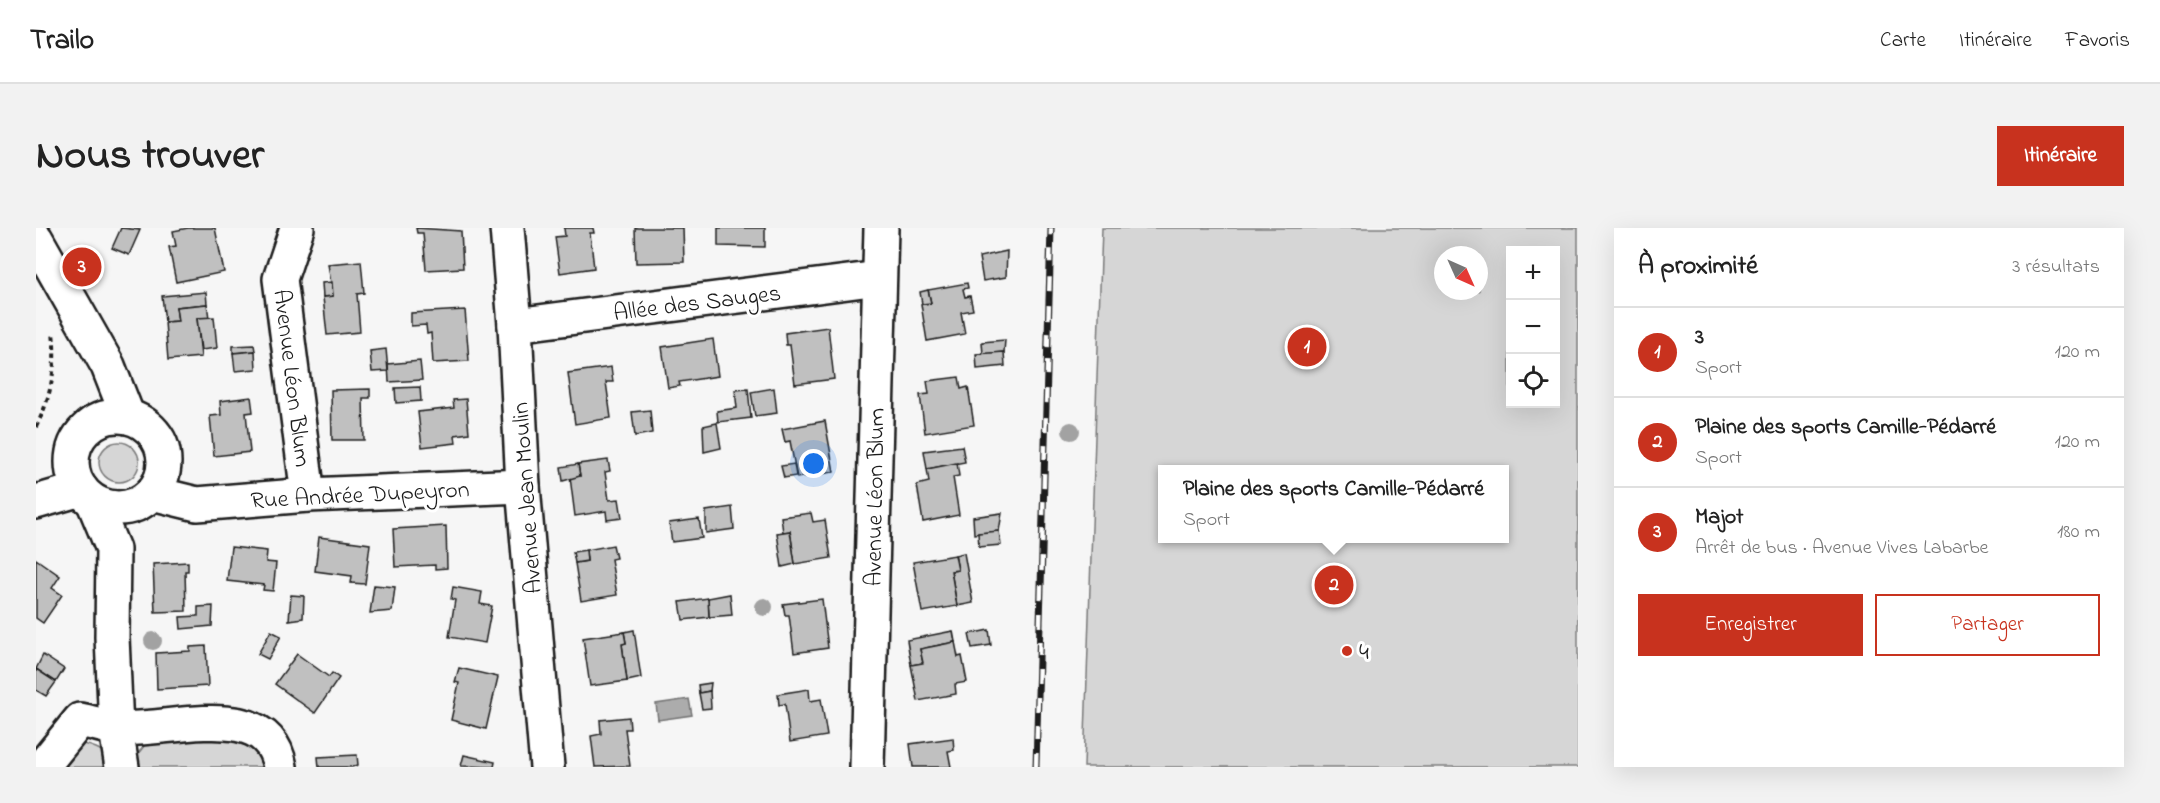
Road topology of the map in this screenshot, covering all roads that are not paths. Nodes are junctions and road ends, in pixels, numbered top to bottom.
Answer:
1 (297, 228) edge
2 (507, 228) edge
3 (881, 228) edge
4 (36, 240) edge
5 (879, 278) junction
6 (515, 326) junction
7 (108, 366) junction
8 (128, 417) junction
9 (91, 425) junction
10 (164, 457) junction
11 (82, 483) junction
12 (523, 486) junction
13 (36, 487) edge
14 (308, 495) junction
15 (142, 500) junction
16 (36, 502) edge
17 (197, 504) junction
18 (112, 549) junction
19 (116, 729) junction
20 (42, 767) edge
21 (122, 767) edge
22 (280, 767) edge
23 (547, 767) edge
24 (867, 767) edge

1 - 14 street, Avenue Léon Blum
2 - 6 street, Avenue Jean Moulin
3 - 5 street, Avenue Léon Blum
4 - 7 street
5 - 6 street, Allée des Sauges
5 - 24 street, Avenue Léon Blum
6 - 12 street, Avenue Jean Moulin
7 - 8 street
7 - 9 street
8 - 9 street
8 - 10 street
9 - 11 street
10 - 15 street
10 - 17 street
11 - 13 street
11 - 15 street
11 - 16 street
11 - 18 street
12 - 14 street, Rue Andrée Dupeyron
12 - 23 street, Avenue Jean Moulin
14 - 17 street, Rue Andrée Dupeyron
15 - 17 street, Rue Andrée Dupeyron
15 - 18 street
18 - 19 street
19 - 20 street
19 - 21 street
19 - 22 street

